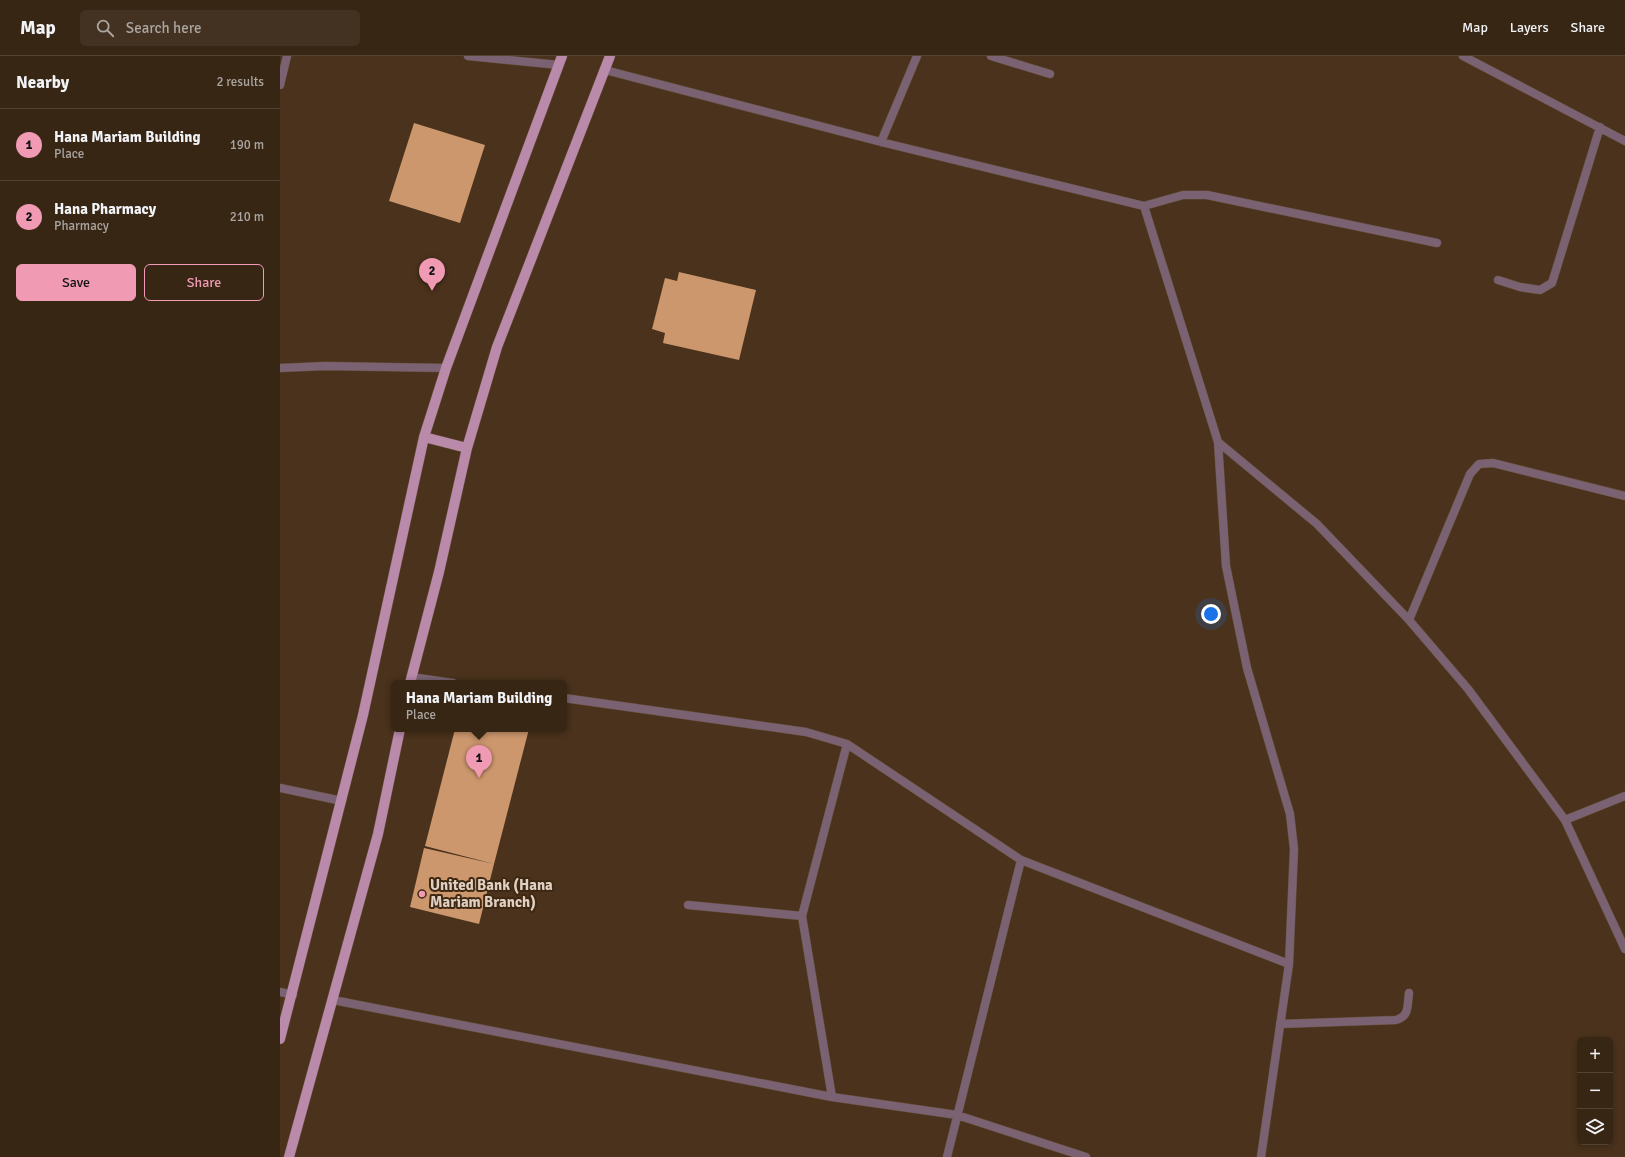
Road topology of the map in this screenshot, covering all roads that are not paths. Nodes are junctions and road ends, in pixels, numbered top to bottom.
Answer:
1 (287, 56) edge
2 (468, 56) edge
3 (610, 56) edge
4 (916, 56) edge
5 (991, 56) edge
6 (1464, 56) edge
7 (560, 60) edge
8 (605, 70) junction
9 (1050, 74) dead end
10 (280, 85) edge
11 (1600, 127) junction
12 (1625, 141) edge
13 (881, 142) junction
14 (1144, 206) junction
15 (1437, 243) dead end
16 (1498, 280) dead end
17 (280, 368) edge
18 (446, 368) junction
19 (424, 437) junction
20 (1218, 442) junction
21 (467, 448) junction
22 (1625, 496) edge
23 (1409, 620) junction
24 (410, 680) edge
25 (567, 698) edge
26 (399, 732) edge
27 (847, 744) junction
28 (280, 788) edge
29 (1625, 796) edge
30 (342, 801) junction
31 (1565, 820) junction
32 (1021, 860) junction
33 (688, 905) dead end
34 (802, 916) junction
35 (1625, 949) edge
36 (1289, 964) junction
37 (280, 992) edge
38 (1409, 993) dead end
39 (293, 994) junction
40 (333, 1000) junction
41 (1280, 1024) junction
42 (280, 1040) edge
43 (832, 1096) junction
44 (958, 1115) junction
45 (289, 1157) edge
46 (947, 1157) edge
47 (1086, 1157) edge
48 (1261, 1157) edge

1 - 10 street
2 - 7 street
3 - 8 main road
4 - 13 street
5 - 9 street
6 - 11 street
7 - 18 main road
8 - 13 street
8 - 21 main road
11 - 12 street
11 - 16 street
13 - 14 street
14 - 15 street
14 - 20 street
17 - 18 street
18 - 19 main road
19 - 21 main road
19 - 30 main road
20 - 23 street
20 - 36 street
21 - 24 main road
22 - 23 street
23 - 31 street
25 - 27 street
26 - 40 main road
27 - 32 street
27 - 34 street
28 - 30 street
29 - 31 street
30 - 39 main road
31 - 35 street
32 - 36 street
32 - 44 street
33 - 34 street
34 - 43 street
36 - 41 street
37 - 39 street
38 - 41 street
39 - 42 main road
40 - 43 street
40 - 45 main road
41 - 48 street
43 - 44 street
44 - 46 street
44 - 47 street

